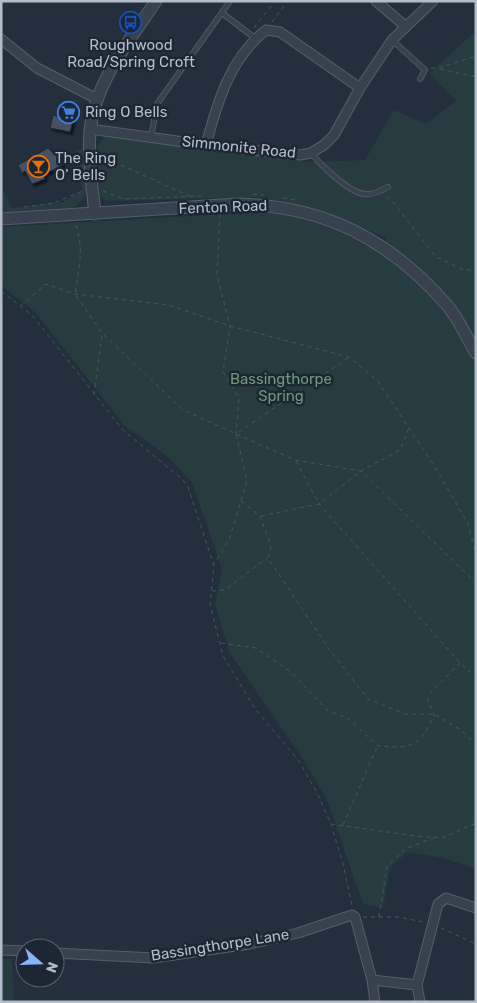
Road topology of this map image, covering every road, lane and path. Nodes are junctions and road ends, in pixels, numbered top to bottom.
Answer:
1 (230, 1) edge
2 (275, 1) edge
3 (288, 1) edge
4 (376, 1) edge
5 (433, 1) edge
6 (150, 3) edge
7 (222, 13) junction
8 (405, 26) junction
9 (266, 30) junction
10 (252, 36) junction
11 (1, 39) edge
12 (392, 40) junction
13 (476, 56) edge
14 (439, 68) junction
15 (425, 70) junction
16 (476, 77) edge
17 (420, 79) dead end
18 (360, 88) junction
19 (97, 99) junction
20 (90, 129) junction
21 (151, 137) junction
22 (206, 145) junction
23 (90, 149) junction
24 (311, 153) junction
25 (92, 187) junction
26 (388, 187) dead end
27 (379, 192) junction
28 (249, 194) dead end
29 (190, 196) junction
30 (267, 196) dead end
31 (275, 197) dead end
32 (206, 201) junction
33 (301, 202) dead end
34 (220, 206) junction
35 (19, 208) dead end
36 (95, 214) junction
37 (72, 215) junction
38 (1, 220) edge
39 (476, 271) edge
40 (1, 291) edge
41 (75, 294) junction
42 (19, 307) junction
43 (230, 326) junction
44 (102, 333) junction
45 (476, 353) edge
46 (349, 357) junction
47 (94, 394) junction
48 (409, 428) junction
49 (236, 434) junction
50 (295, 460) junction
51 (361, 471) junction
52 (241, 500) junction
53 (319, 504) junction
54 (260, 516) junction
55 (476, 555) edge
56 (268, 558) junction
57 (214, 566) junction
58 (476, 583) edge
59 (212, 591) junction
60 (220, 642) junction
61 (460, 663) junction
62 (476, 677) edge
63 (434, 714) junction
64 (378, 746) junction
65 (476, 746) edge
66 (476, 823) edge
67 (330, 824) junction
68 (343, 825) junction
69 (435, 837) junction
70 (476, 908) edge
71 (353, 916) junction
72 (378, 917) junction
73 (432, 924) junction
74 (476, 944) edge
75 (1, 950) edge
76 (15, 951) edge
77 (65, 954) edge
78 (372, 980) junction
79 (417, 985) junction
80 (375, 1002) edge
81 (420, 1002) edge

1 - 7 lane
2 - 10 path
3 - 9 path
4 - 8 street
5 - 8 street, Simmonite Road
6 - 19 street
7 - 10 lane
7 - 21 lane
8 - 12 street, Simmonite Road
9 - 10 street
9 - 18 street
10 - 22 street
11 - 19 street
12 - 15 lane
12 - 18 street, Simmonite Road
13 - 14 path
14 - 15 path
14 - 16 path
15 - 17 lane
18 - 24 street, Simmonite Road
19 - 20 street
20 - 21 street, Simmonite Road
20 - 23 street
21 - 22 street, Simmonite Road
22 - 24 street, Simmonite Road
23 - 25 street
23 - 29 path
24 - 27 lane
25 - 29 path
25 - 35 path
25 - 36 street
26 - 27 lane
27 - 39 path
28 - 30 path
29 - 32 path
29 - 32 path
31 - 33 path
32 - 34 street, Fenton Road
32 - 36 street, Fenton Road
34 - 43 path
34 - 45 street, Fenton Road
36 - 37 street, Fenton Road
37 - 38 street, Fenton Road
37 - 41 path
40 - 42 path
41 - 42 path
41 - 43 path
41 - 44 path
42 - 47 path
43 - 46 path
43 - 49 path
44 - 47 path
44 - 49 path
46 - 48 path
46 - 49 path
47 - 57 path
48 - 51 path
48 - 55 path
49 - 50 path
49 - 52 path
50 - 51 path
50 - 53 path
51 - 53 path
51 - 58 path
52 - 54 path
52 - 57 path
53 - 54 path
53 - 61 path
54 - 56 path
56 - 59 path
56 - 63 path
57 - 59 path
59 - 60 path
60 - 64 path
60 - 67 path
61 - 62 path
61 - 63 path
63 - 64 path
63 - 65 path
64 - 68 path
66 - 69 path
67 - 68 path
67 - 71 path
68 - 69 path
69 - 72 path
70 - 73 street
71 - 72 path
71 - 77 street, Bassingthorpe Lane
71 - 78 street
72 - 73 path
73 - 74 path
73 - 79 street
75 - 76 street
78 - 79 street
78 - 80 street
79 - 81 street

